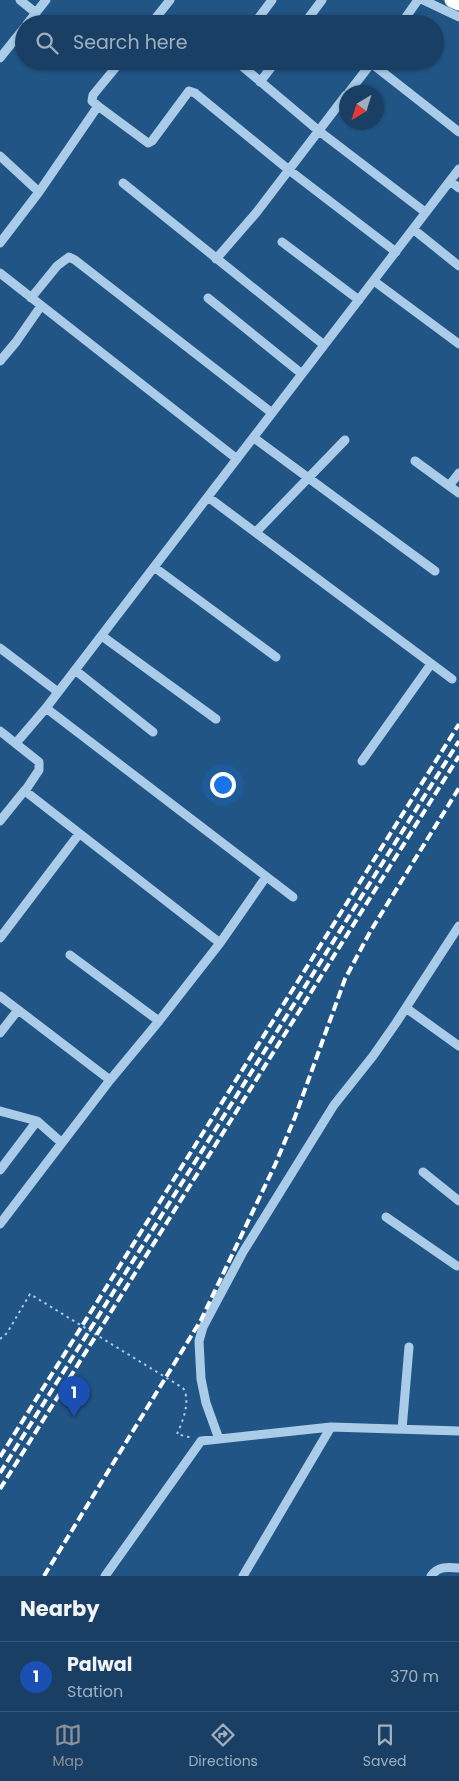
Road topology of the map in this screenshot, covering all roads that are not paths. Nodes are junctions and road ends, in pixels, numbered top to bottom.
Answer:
1 (20, 0) edge
2 (46, 0) edge
3 (170, 0) edge
4 (272, 0) edge
5 (322, 0) edge
6 (418, 0) edge
7 (424, 0) edge
8 (452, 0) edge
9 (459, 3) edge
10 (36, 13) joint
11 (158, 15) edge
12 (261, 15) edge
13 (311, 15) edge
14 (407, 15) edge
15 (459, 17) edge
16 (15, 39) edge
17 (0, 58) edge
18 (114, 70) edge
19 (246, 70) edge
20 (269, 70) edge
21 (366, 70) edge
22 (382, 70) edge
23 (260, 82) junction
24 (354, 85) edge
25 (339, 105) edge
26 (98, 106) junction
27 (319, 131) junction
28 (459, 132) edge
29 (0, 156) edge
30 (459, 168) edge
31 (289, 170) junction
32 (450, 181) junction
33 (123, 183) dead end
34 (459, 188) edge
35 (39, 192) junction
36 (425, 212) junction
37 (413, 229) junction
38 (282, 242) dead end
39 (0, 243) edge
40 (396, 252) junction
41 (216, 259) junction
42 (459, 266) edge
43 (0, 273) edge
44 (374, 281) junction
45 (31, 298) junction
46 (208, 298) dead end
47 (359, 300) junction
48 (40, 306) junction
49 (459, 344) edge
50 (324, 345) junction
51 (0, 361) edge
52 (302, 374) junction
53 (272, 413) junction
54 (254, 438) junction
55 (345, 440) dead end
56 (237, 459) junction
57 (415, 461) dead end
58 (459, 473) edge
59 (308, 478) junction
60 (449, 486) junction
61 (459, 493) edge
62 (208, 496) junction
63 (256, 532) junction
64 (154, 567) junction
65 (435, 571) dead end
66 (102, 636) junction
67 (0, 648) edge
68 (276, 656) dead end
69 (431, 664) junction
70 (75, 670) junction
71 (452, 679) dead end
72 (58, 692) junction
73 (46, 708) junction
74 (216, 719) dead end
75 (0, 731) edge
76 (152, 732) dead end
77 (16, 743) junction
78 (362, 761) dead end
79 (25, 790) junction
80 (0, 821) edge
81 (79, 834) junction
82 (266, 877) junction
83 (293, 897) dead end
84 (459, 926) edge
85 (0, 938) edge
86 (220, 943) junction
87 (70, 955) dead end
88 (0, 996) edge
89 (406, 1008) junction
90 (18, 1010) junction
91 (159, 1022) junction
92 (0, 1033) edge
93 (459, 1046) edge
94 (110, 1080) junction
95 (0, 1111) edge
96 (37, 1122) junction
97 (62, 1143) junction
98 (0, 1170) edge
99 (423, 1172) dead end
100 (459, 1201) edge
101 (386, 1217) dead end
102 (0, 1224) edge
103 (458, 1266) edge
104 (409, 1347) dead end
105 (332, 1427) junction
106 (402, 1429) junction
107 (459, 1431) edge
108 (219, 1438) junction
109 (459, 1568) edge
110 (105, 1576) edge
111 (244, 1576) edge
112 (431, 1576) edge

1 - 10 street
2 - 10 street
3 - 11 street
4 - 12 street
5 - 13 street
6 - 14 street
7 - 15 street
8 - 9 highway
16 - 17 street
18 - 26 street
19 - 23 street
20 - 23 street
21 - 24 street
22 - 28 street
23 - 27 street
25 - 27 street
26 - 31 street
26 - 35 street
27 - 31 street
27 - 36 street
29 - 35 street
30 - 32 street
31 - 40 street
31 - 41 street
32 - 34 street
32 - 36 street
33 - 41 street
35 - 39 street
36 - 37 street
37 - 40 street
37 - 42 street
38 - 47 street
40 - 44 street
41 - 50 street
43 - 45 street
44 - 47 street
44 - 49 street
45 - 48 street
45 - 53 street
46 - 52 street
47 - 50 street
48 - 51 street
48 - 56 street
50 - 52 street
52 - 53 street
53 - 54 street
54 - 56 street
54 - 59 street
55 - 59 street
56 - 62 street
57 - 60 street
58 - 60 street
59 - 63 street
59 - 65 street
60 - 61 street
62 - 63 street
62 - 64 street
63 - 69 street
64 - 66 street
64 - 68 street
66 - 70 street
66 - 74 street
67 - 72 street
69 - 71 street
69 - 78 street
70 - 72 street
70 - 76 street
72 - 73 street
73 - 77 street
73 - 82 street
75 - 77 street
77 - 79 street
79 - 80 street
79 - 81 street
81 - 85 street
81 - 86 street
82 - 83 street
82 - 86 street
84 - 89 street
86 - 91 street
87 - 91 street
88 - 90 street
89 - 93 street
89 - 108 street
90 - 92 street
90 - 94 street
91 - 94 street
94 - 97 street
95 - 96 street
96 - 97 street
96 - 98 street
97 - 102 street
99 - 100 street
101 - 103 street
104 - 106 street
105 - 106 street
105 - 108 street
105 - 111 street
106 - 107 street
108 - 110 street
109 - 112 street

